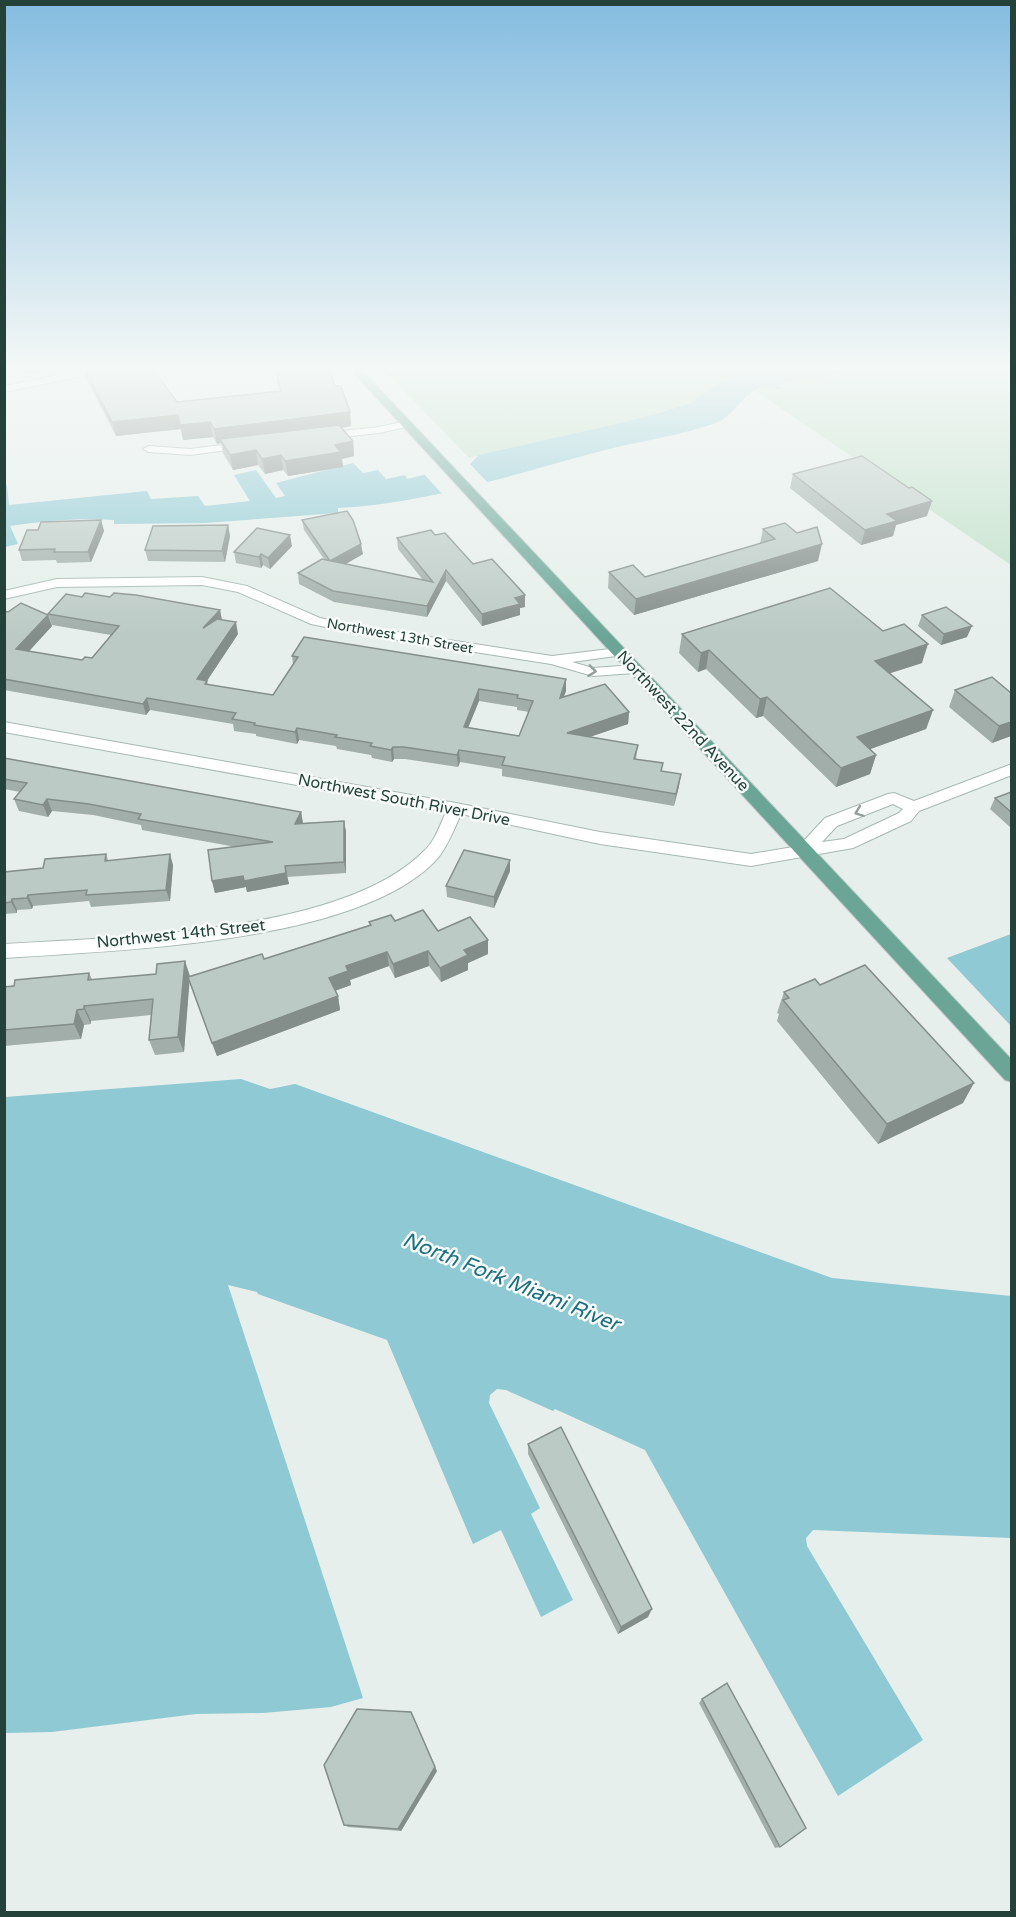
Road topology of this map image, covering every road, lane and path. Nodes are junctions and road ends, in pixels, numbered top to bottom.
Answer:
1 (436, 457) edge
2 (4, 595) edge
3 (618, 652) junction
4 (552, 660) junction
5 (634, 669) junction
6 (4, 727) edge
7 (1011, 769) edge
8 (913, 807) junction
9 (456, 808) junction
10 (804, 850) junction
11 (4, 951) edge
12 (1011, 1074) edge

1 - 3 main road, Northwest 22nd Avenue
2 - 4 street, Northwest 13th Street
3 - 4 street, Northwest 13th Street
3 - 5 main road, Northwest 22nd Avenue
4 -> 5 street, Northwest 13th Street
5 - 10 main road, Northwest 22nd Avenue
6 - 9 street, Northwest South River Drive
7 - 8 street
8 - 10 street
8 -> 10 street
9 - 10 street, Northwest South River Drive
9 - 11 street, Northwest 14th Street
10 - 12 main road, Northwest 22nd Avenue

